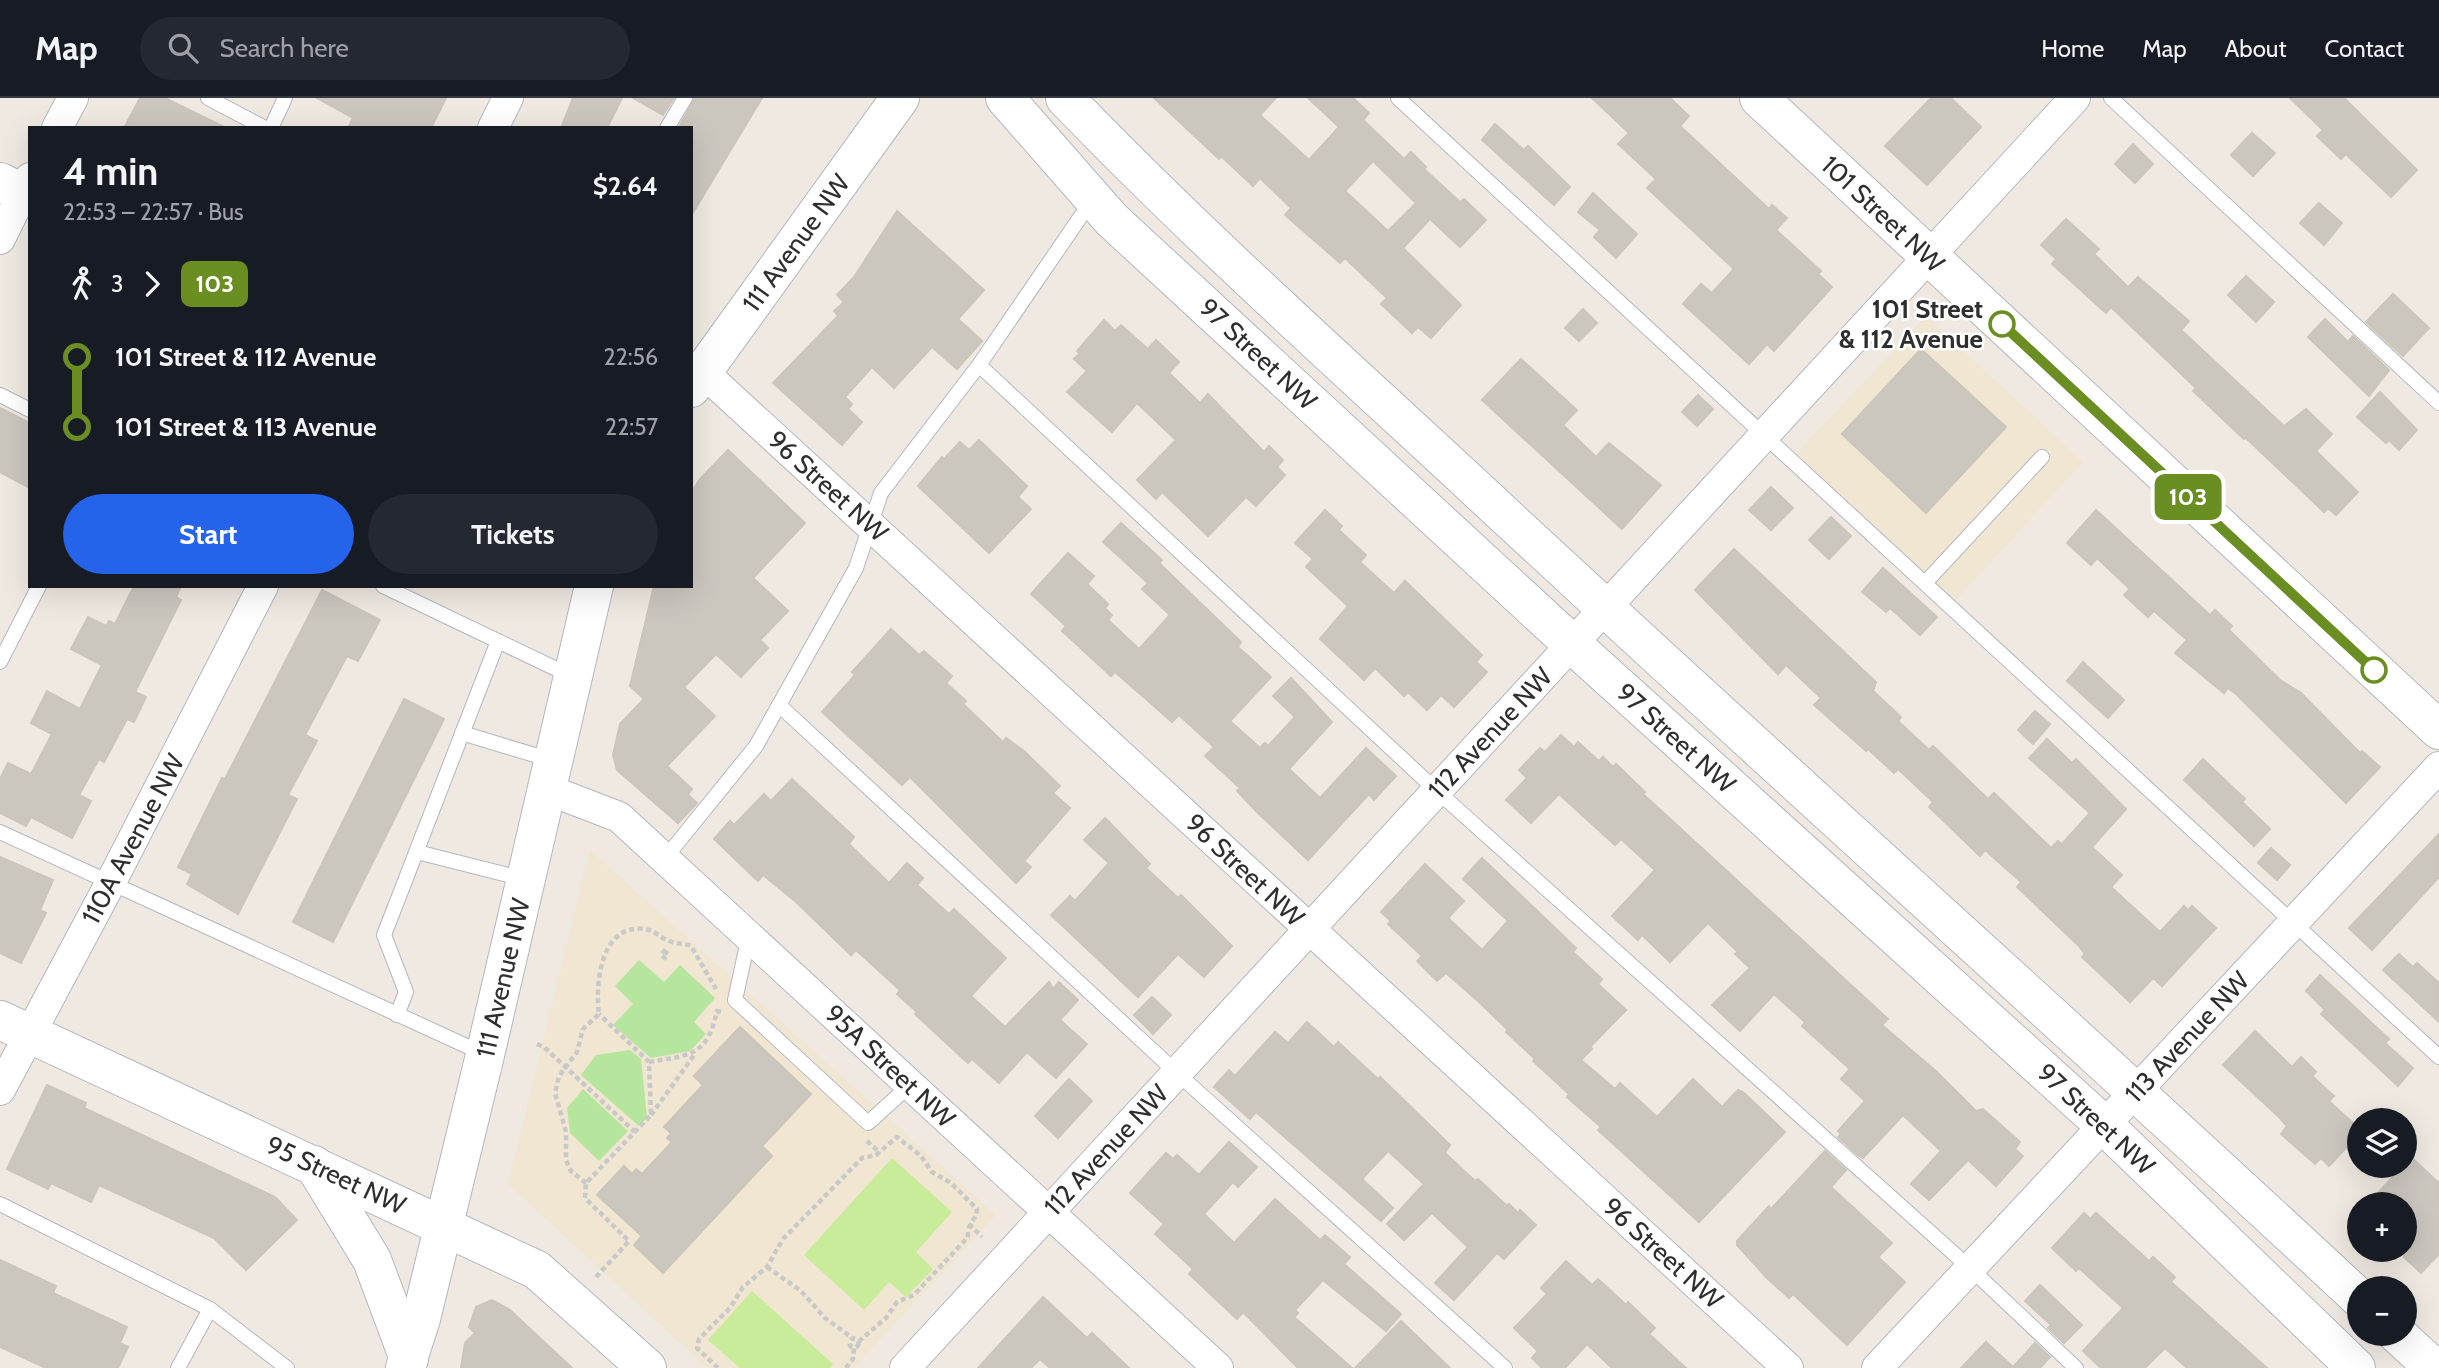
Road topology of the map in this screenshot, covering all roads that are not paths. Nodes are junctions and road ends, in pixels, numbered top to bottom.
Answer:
1 (73, 98) edge
2 (208, 98) edge
3 (285, 98) edge
4 (508, 98) edge
5 (685, 98) edge
6 (1005, 98) edge
7 (1065, 98) edge
8 (1398, 98) edge
9 (1759, 98) edge
10 (2075, 98) edge
11 (2111, 98) edge
12 (892, 101) edge
13 (58, 126) edge
14 (261, 126) edge
15 (272, 126) edge
16 (494, 126) edge
17 (668, 126) edge
18 (20, 188) edge
19 (1093, 199) junction
20 (0, 239) edge
21 (1927, 255) junction
22 (979, 365) junction
23 (701, 369) edge
24 (0, 394) edge
25 (2439, 403) edge
26 (28, 409) edge
27 (1764, 436) junction
28 (2042, 457) dead end
29 (869, 523) junction
30 (1925, 583) junction
31 (38, 588) edge
32 (262, 588) edge
33 (387, 588) edge
34 (594, 588) edge
35 (1605, 608) junction
36 (498, 641) junction
37 (1572, 644) junction
38 (0, 662) edge
39 (573, 676) junction
40 (779, 705) junction
41 (2439, 730) edge
42 (463, 733) junction
43 (2439, 767) edge
44 (549, 775) junction
45 (1437, 791) junction
46 (0, 832) edge
47 (417, 852) junction
48 (666, 857) junction
49 (526, 879) junction
50 (111, 882) junction
51 (2293, 923) junction
52 (1308, 929) junction
53 (749, 935) junction
54 (397, 1015) junction
55 (15, 1027) edge
56 (485, 1055) junction
57 (2439, 1057) edge
58 (1177, 1073) junction
59 (910, 1085) junction
60 (0, 1090) edge
61 (2136, 1090) junction
62 (2104, 1125) junction
63 (314, 1165) junction
64 (0, 1204) edge
65 (1048, 1213) junction
66 (442, 1224) junction
67 (1970, 1268) junction
68 (2347, 1287) edge
69 (210, 1309) junction
70 (2410, 1346) edge
71 (407, 1364) edge
72 (915, 1364) edge
73 (178, 1368) edge
74 (286, 1368) edge
75 (648, 1368) edge
76 (1218, 1368) edge
77 (1505, 1368) edge
78 (1788, 1368) edge
79 (1877, 1368) edge
80 (2076, 1368) edge
81 (2356, 1368) edge
82 (2434, 1368) edge

1 - 13 street
2 - 14 lane
3 - 15 lane
4 - 16 street
5 - 17 lane
6 - 19 main road, 97 Street NW
7 - 35 main road, 97 Street NW
8 - 27 lane
9 - 21 main road, 101 Street NW
10 - 21 street, 112 Avenue NW
11 - 25 lane
12 - 23 main road, 111 Avenue NW
18 - 20 street
19 - 22 lane
19 - 37 main road, 97 Street NW
21 - 27 street, 112 Avenue NW
21 - 41 main road, 101 Street NW
22 - 29 lane
22 - 45 lane
23 - 29 street, 96 Street NW
24 - 26 lane
27 - 30 lane
27 - 35 street, 112 Avenue NW
28 - 30 lane
29 - 40 lane
29 - 52 street, 96 Street NW
30 - 51 lane
31 - 38 lane
32 - 50 street, 110A Avenue NW
33 - 36 lane
34 - 39 main road, 111 Avenue NW
35 - 37 street, 112 Avenue NW
35 - 61 main road, 97 Street NW
36 - 39 lane
36 - 42 lane
37 - 45 street, 112 Avenue NW
37 - 62 main road, 97 Street NW
39 - 44 main road, 111 Avenue NW
40 - 48 lane
40 - 58 lane
42 - 44 lane
42 - 47 lane
43 - 51 street, 113 Avenue NW
44 - 48 street, 95A Street NW
44 - 49 main road, 111 Avenue NW
45 - 52 street, 112 Avenue NW
45 - 67 lane
46 - 50 lane
47 - 49 lane
47 - 54 lane
48 - 53 street, 95A Street NW
49 - 56 main road, 111 Avenue NW
50 - 54 lane
50 - 55 street, 110A Avenue NW
51 - 57 lane
51 - 61 street, 113 Avenue NW
52 - 58 street, 112 Avenue NW
52 - 78 street, 96 Street NW
53 - 59 street, 95A Street NW
53 - 59 lane
54 - 56 lane
55 - 60 street, 110A Avenue NW
55 - 63 main road, 95 Street NW
56 - 66 main road, 111 Avenue NW
58 - 65 street, 112 Avenue NW
58 - 77 lane
59 - 65 street, 95A Street NW
61 - 62 street, 113 Avenue NW
61 - 68 main road, 97 Street NW
62 - 67 street, 113 Avenue NW
62 - 81 main road, 97 Street NW
63 - 66 main road, 95 Street NW
63 - 71 main road
64 - 69 lane
65 - 72 street, 112 Avenue NW
65 - 76 street, 95A Street NW
66 - 71 main road, 111 Avenue NW
66 - 75 main road, 95 Street NW
67 - 79 street, 113 Avenue NW
67 - 80 lane
69 - 73 lane
69 - 74 lane
70 - 82 main road

